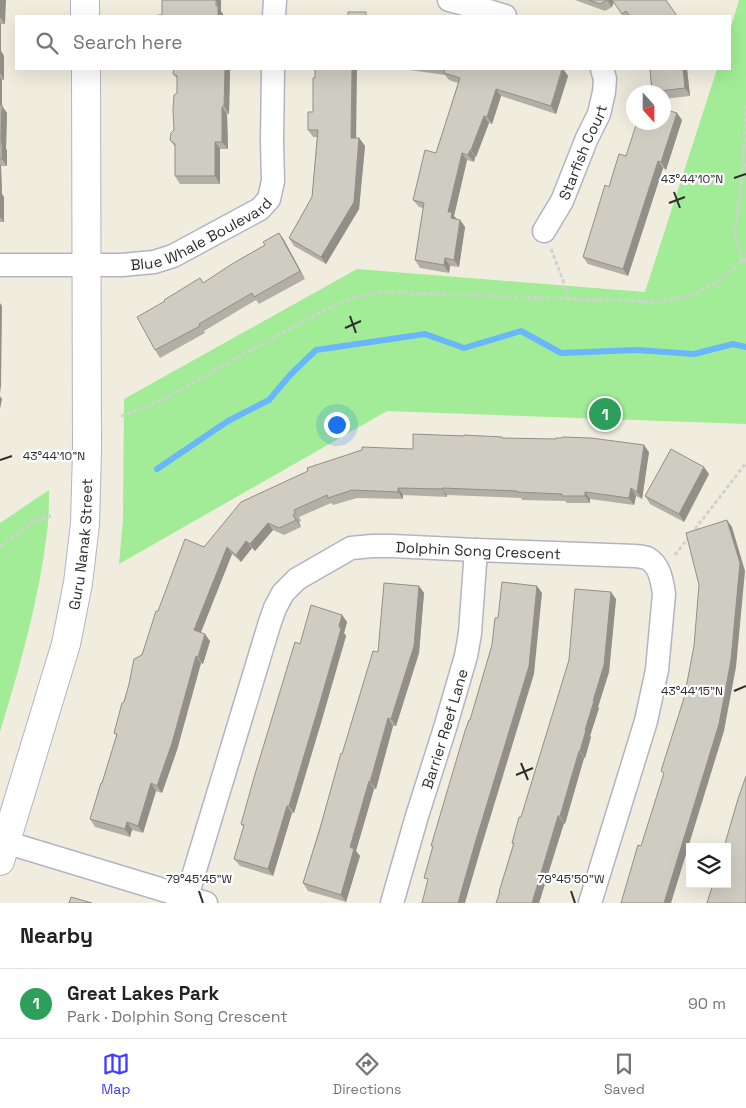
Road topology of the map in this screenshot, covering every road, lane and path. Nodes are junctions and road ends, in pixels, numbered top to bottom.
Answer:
1 (85, 0) edge
2 (274, 0) edge
3 (449, 0) edge
4 (85, 15) edge
5 (274, 15) edge
6 (502, 15) edge
7 (86, 70) edge
8 (273, 70) edge
9 (602, 70) edge
10 (746, 105) edge
11 (743, 163) junction
12 (746, 167) edge
13 (544, 231) joint
14 (744, 260) edge
15 (0, 266) edge
16 (87, 266) junction
17 (567, 298) junction
18 (121, 416) dead end
19 (746, 463) edge
20 (51, 516) dead end
21 (0, 547) edge
22 (476, 550) junction
23 (675, 555) dead end
24 (3, 851) edge
25 (193, 901) edge
26 (392, 903) edge
27 (590, 903) edge

1 - 4 street
2 - 5 street
3 - 6 street
7 - 16 street, Guru Nanak Street
8 - 16 street, Blue Whale Boulevard
9 - 13 street, Starfish Court
10 - 11 path
11 - 12 path
11 - 14 path
13 - 17 path
14 - 17 path
15 - 16 street, Blue Whale Boulevard
16 - 24 street, Guru Nanak Street
17 - 18 path
19 - 23 path
20 - 21 path
22 - 25 street, Dolphin Song Crescent
22 - 26 street, Barrier Reef Lane
22 - 27 street, Dolphin Song Crescent
24 - 25 street

